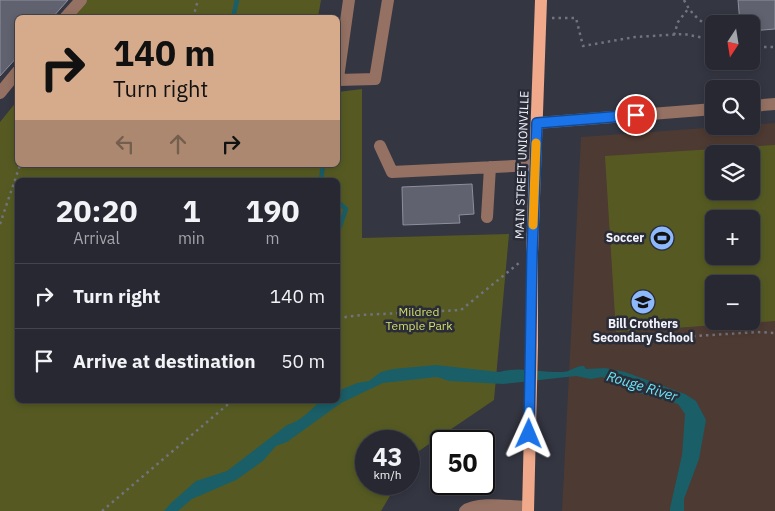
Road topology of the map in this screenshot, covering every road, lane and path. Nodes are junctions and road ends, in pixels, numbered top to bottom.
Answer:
1 (81, 0) edge
2 (198, 0) edge
3 (349, 0) edge
4 (388, 0) edge
5 (541, 0) edge
6 (684, 0) edge
7 (688, 10) junction
8 (68, 15) edge
9 (194, 15) edge
10 (541, 19) junction
11 (705, 24) edge
12 (674, 35) junction
13 (705, 38) edge
14 (760, 47) edge
15 (775, 47) edge
16 (340, 65) edge
17 (15, 75) edge
18 (340, 79) edge
19 (0, 94) edge
20 (775, 104) edge
21 (760, 105) edge
22 (705, 110) edge
23 (537, 123) junction
24 (380, 146) dead end
25 (535, 165) junction
26 (490, 167) junction
27 (15, 180) edge
28 (487, 217) dead end
29 (0, 224) edge
30 (532, 253) junction
31 (340, 318) edge
32 (775, 333) edge
33 (680, 337) dead end
34 (229, 403) edge
35 (528, 509) edge
36 (102, 511) edge
37 (465, 511) edge

1 - 8 street
2 - 9 path
3 - 16 street
4 - 18 street
5 - 10 main road, MAIN STREET UNIONVILLE
6 - 7 path
7 - 11 path
7 - 12 path
10 - 12 path
10 - 23 main road, MAIN STREET UNIONVILLE
12 - 13 path
14 - 15 path
17 - 19 street
20 - 21 street
22 - 23 street
23 - 25 main road, MAIN STREET UNIONVILLE
24 - 26 street
25 - 26 street
25 - 30 main road, MAIN STREET UNIONVILLE
26 - 28 street
27 - 29 path
30 - 31 path
30 - 35 main road, MAIN STREET UNIONVILLE
32 - 33 path
34 - 36 path
35 - 37 street

